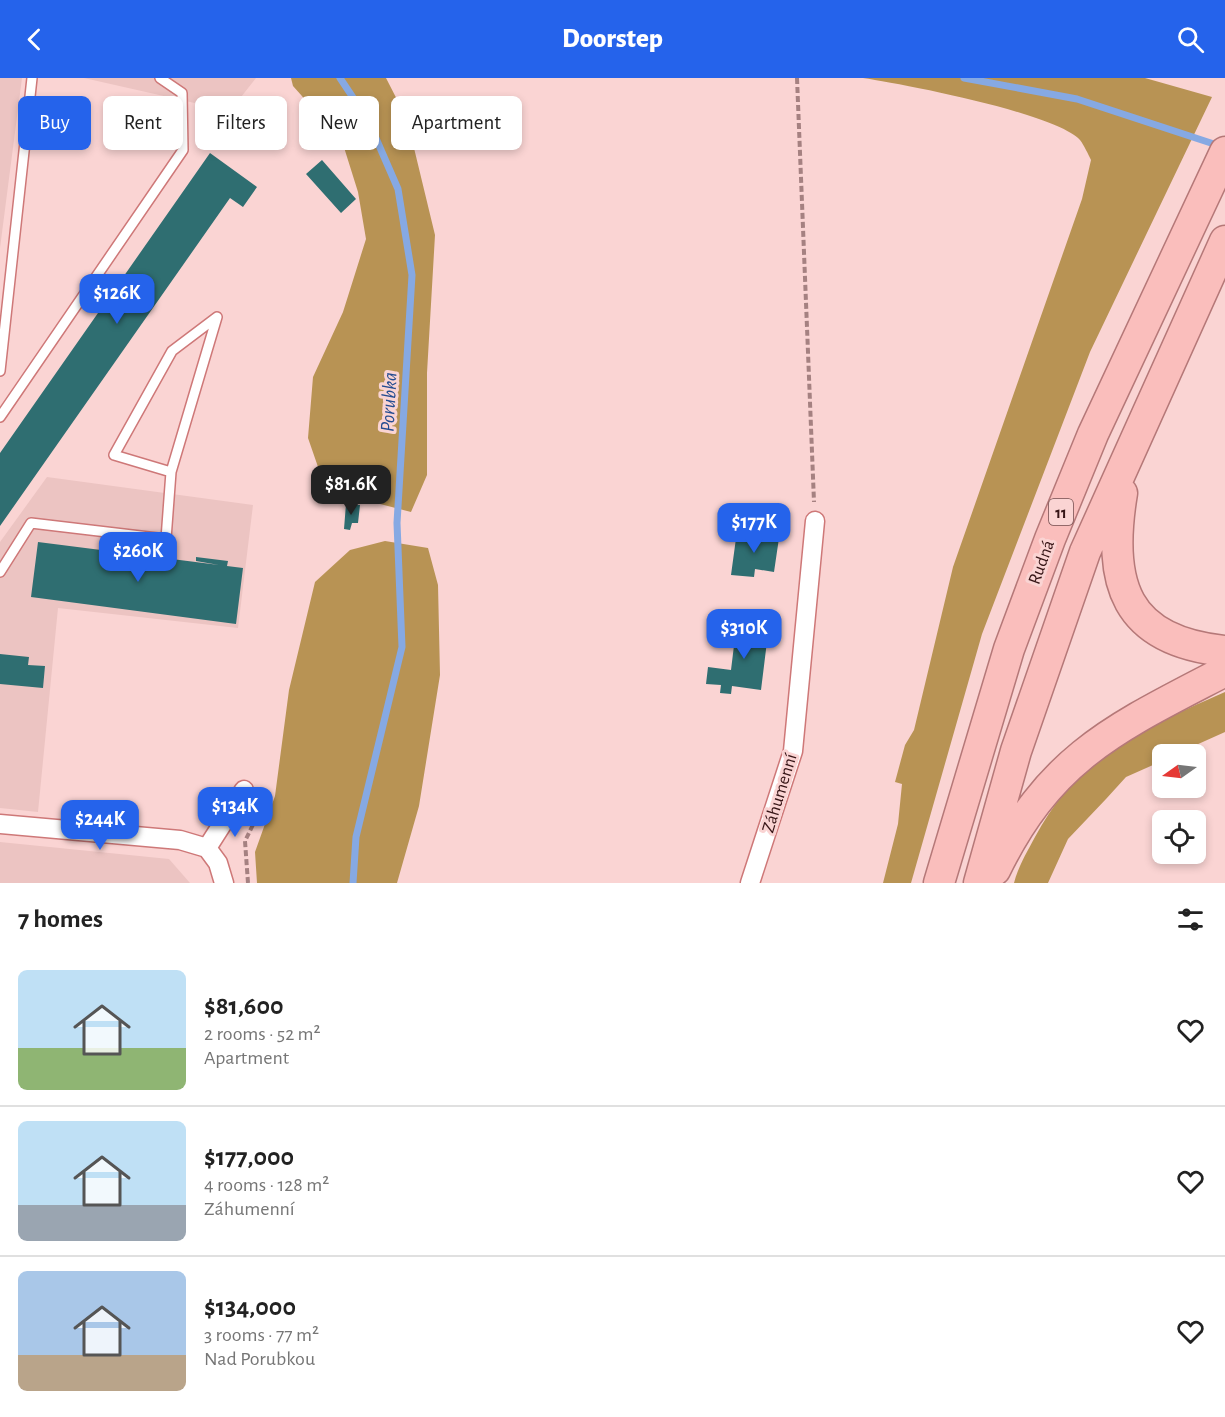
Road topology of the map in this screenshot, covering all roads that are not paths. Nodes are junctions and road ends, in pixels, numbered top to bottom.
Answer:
1 (32, 78) edge
2 (160, 78) edge
3 (1224, 154) edge
4 (1225, 241) edge
5 (0, 371) edge
6 (0, 417) edge
7 (1131, 449) junction
8 (171, 472) junction
9 (815, 521) road end
10 (0, 572) edge
11 (1225, 651) edge
12 (1225, 671) edge
13 (244, 790) road end
14 (0, 824) edge
15 (207, 848) junction
16 (224, 883) edge
17 (750, 883) edge
18 (939, 883) edge
19 (979, 883) edge
20 (989, 883) edge

1 - 5 lane
2 - 6 lane
3 - 18 highway, Rudná / 11
4 - 7 highway, 11
7 - 11 highway
7 - 19 highway, 11
8 - 8 lane
8 - 10 lane
9 - 17 street, Záhumenní
12 - 20 highway
13 - 15 street
14 - 15 street
15 - 16 street

